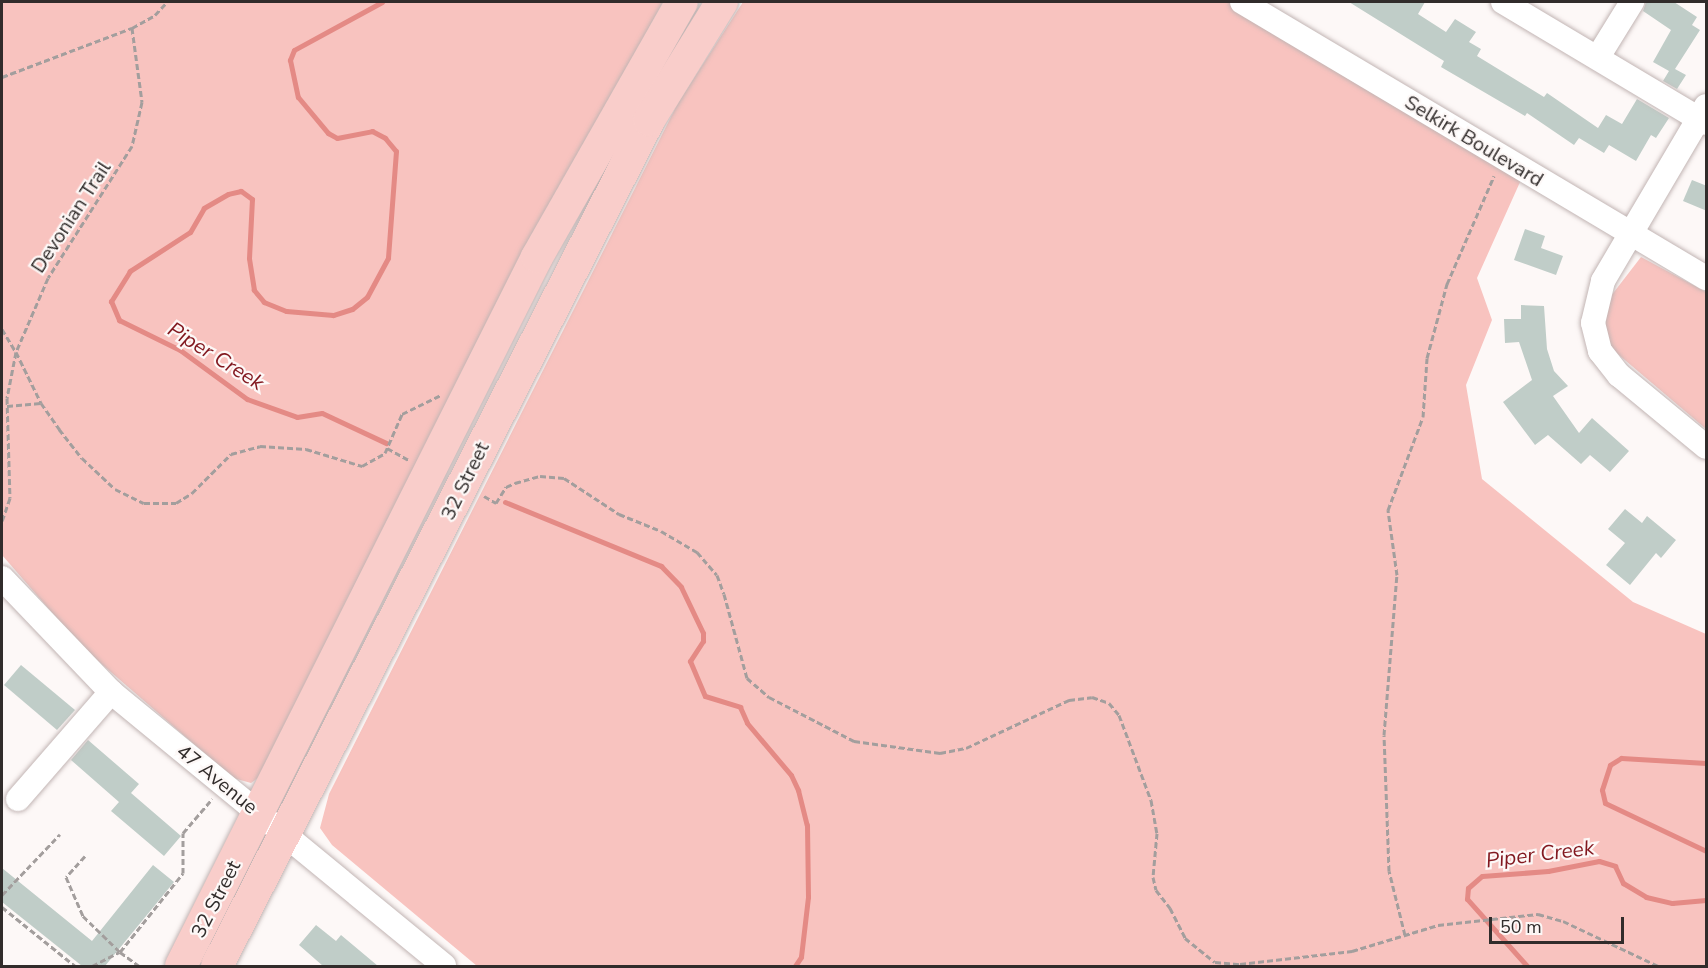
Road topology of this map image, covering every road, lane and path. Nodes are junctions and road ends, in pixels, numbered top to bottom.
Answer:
1 (167, 2) edge
2 (682, 2) edge
3 (722, 2) edge
4 (1242, 2) edge
5 (1503, 2) edge
6 (1632, 2) edge
7 (132, 28) junction
8 (1598, 57) junction
9 (2, 77) edge
10 (1704, 116) edge
11 (1504, 158) junction
12 (1630, 234) junction
13 (1707, 278) edge
14 (2, 329) edge
15 (16, 352) junction
16 (451, 392) dead end
17 (41, 403) junction
18 (7, 406) junction
19 (1707, 447) edge
20 (387, 448) junction
21 (410, 460) dead end
22 (2, 465) edge
23 (8, 468) junction
24 (496, 503) dead end
25 (2, 521) edge
26 (2, 578) edge
27 (111, 692) junction
28 (213, 798) dead end
29 (18, 800) dead end
30 (260, 813) junction
31 (60, 834) dead end
32 (285, 834) junction
33 (85, 856) dead end
34 (2, 895) edge
35 (2, 907) edge
36 (1405, 935) junction
37 (120, 952) junction
38 (75, 966) edge
39 (93, 966) edge
40 (139, 966) edge
41 (181, 966) edge
42 (217, 966) edge
43 (444, 966) edge
44 (1658, 966) edge

1 - 7 path
2 - 30 main road, 32 Street
3 - 32 main road, 32 Street
4 - 11 street, Selkirk Boulevard
5 - 8 street
6 - 8 street
7 - 9 path
7 - 15 path, Devonian Trail
8 - 10 street
10 - 12 street
11 - 12 street, Selkirk Boulevard
11 - 36 path
12 - 13 street, Selkirk Boulevard
12 - 19 street
14 - 15 path
15 - 17 path
15 - 18 path, Devonian Trail
16 - 20 path
17 - 18 path
17 - 20 path
18 - 23 path, Devonian Trail
20 - 21 path
22 - 23 path
23 - 25 path, Devonian Trail
24 - 36 path
26 - 27 street, 47 Avenue
27 - 29 street
27 - 30 street, 47 Avenue
28 - 37 path
30 - 32 street, 47 Avenue
30 - 41 main road, 32 Street
31 - 34 path
32 - 42 main road, 32 Street
32 - 43 street, 47 Avenue
33 - 37 path
35 - 38 path
36 - 44 path
37 - 39 path
37 - 40 path

